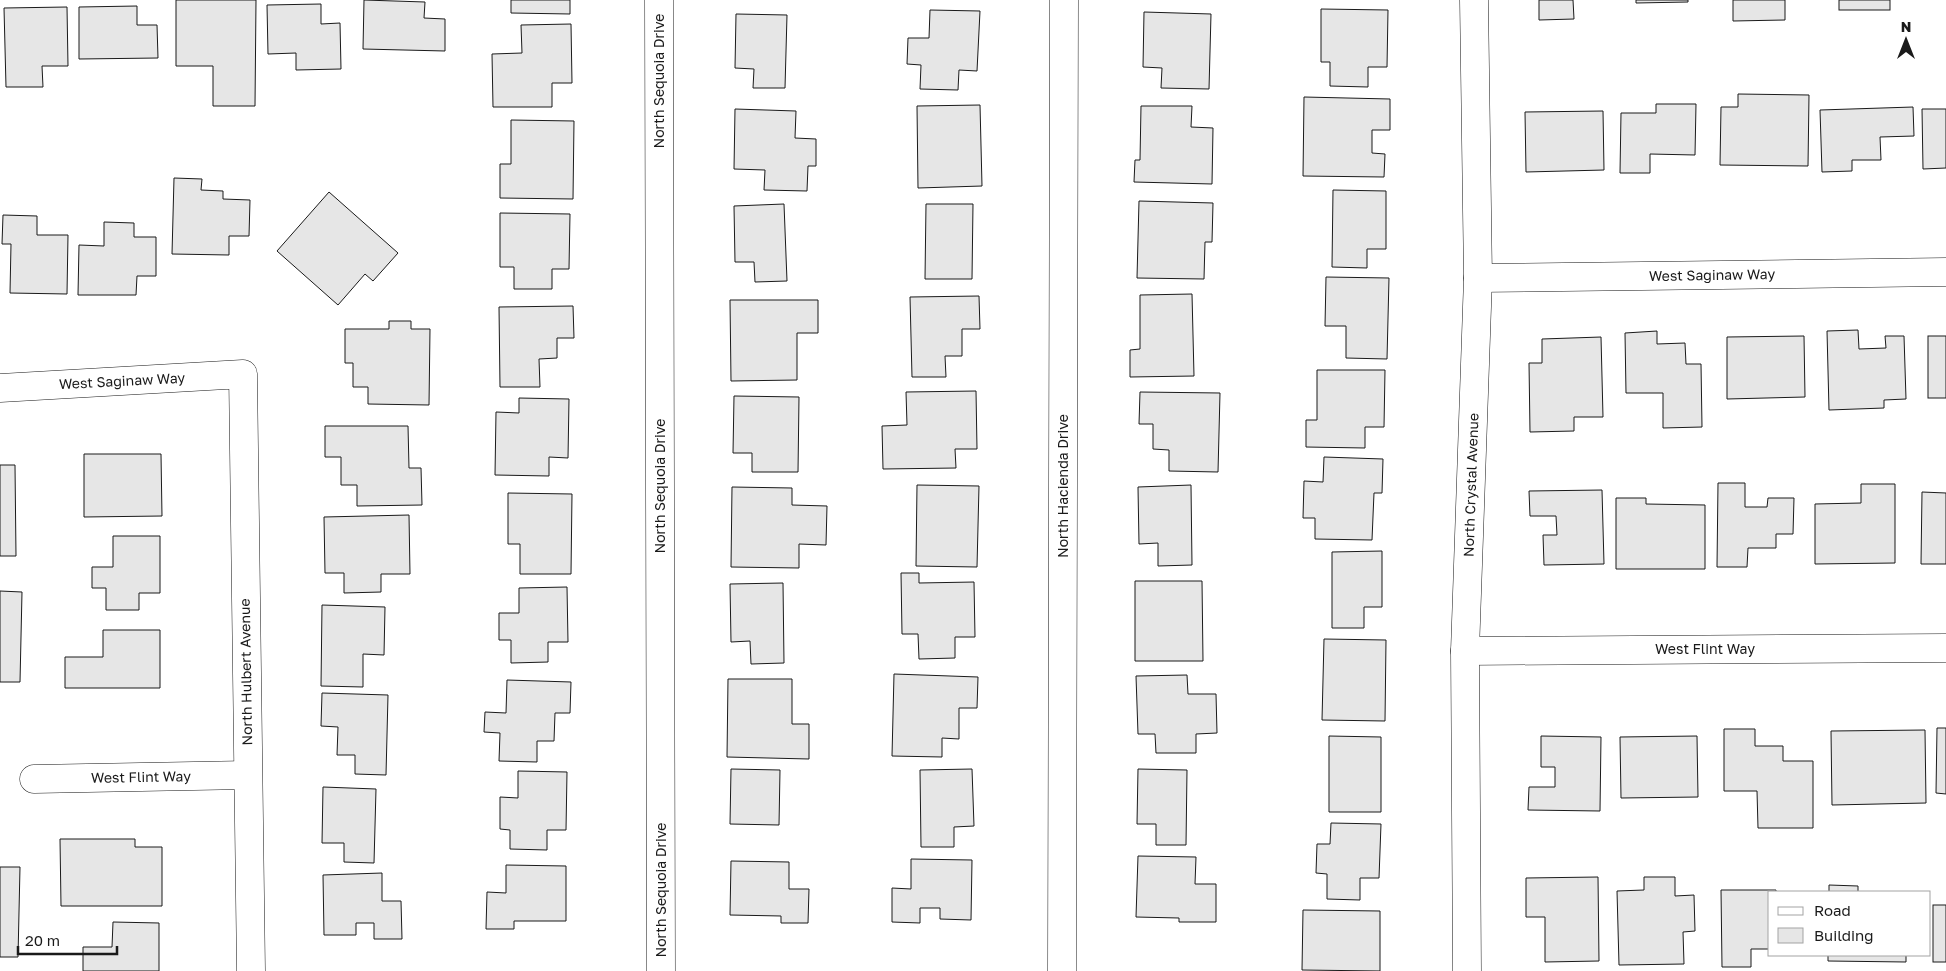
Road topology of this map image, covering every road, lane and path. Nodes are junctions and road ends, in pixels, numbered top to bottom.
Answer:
1 (659, 0) edge
2 (1064, 0) edge
3 (1474, 0) edge
4 (1946, 272) edge
5 (1478, 278) junction
6 (243, 374) joint
7 (0, 388) edge
8 (1946, 648) edge
9 (1465, 651) junction
10 (247, 775) junction
11 (34, 779) dead end
12 (251, 971) edge
13 (661, 971) edge
14 (1062, 971) edge
15 (1466, 971) edge

1 - 13 street, North Sequoia Drive
2 - 14 street, North Hacienda Drive
3 - 5 street, North Crystal Avenue
4 - 5 street, West Saginaw Way
5 - 9 street, North Crystal Avenue
6 - 7 street, West Saginaw Way
6 - 10 street, North Hulbert Avenue
8 - 9 street, West Flint Way
9 - 15 street, North Crystal Avenue
10 - 11 street, West Flint Way
10 - 12 street, North Hulbert Avenue

